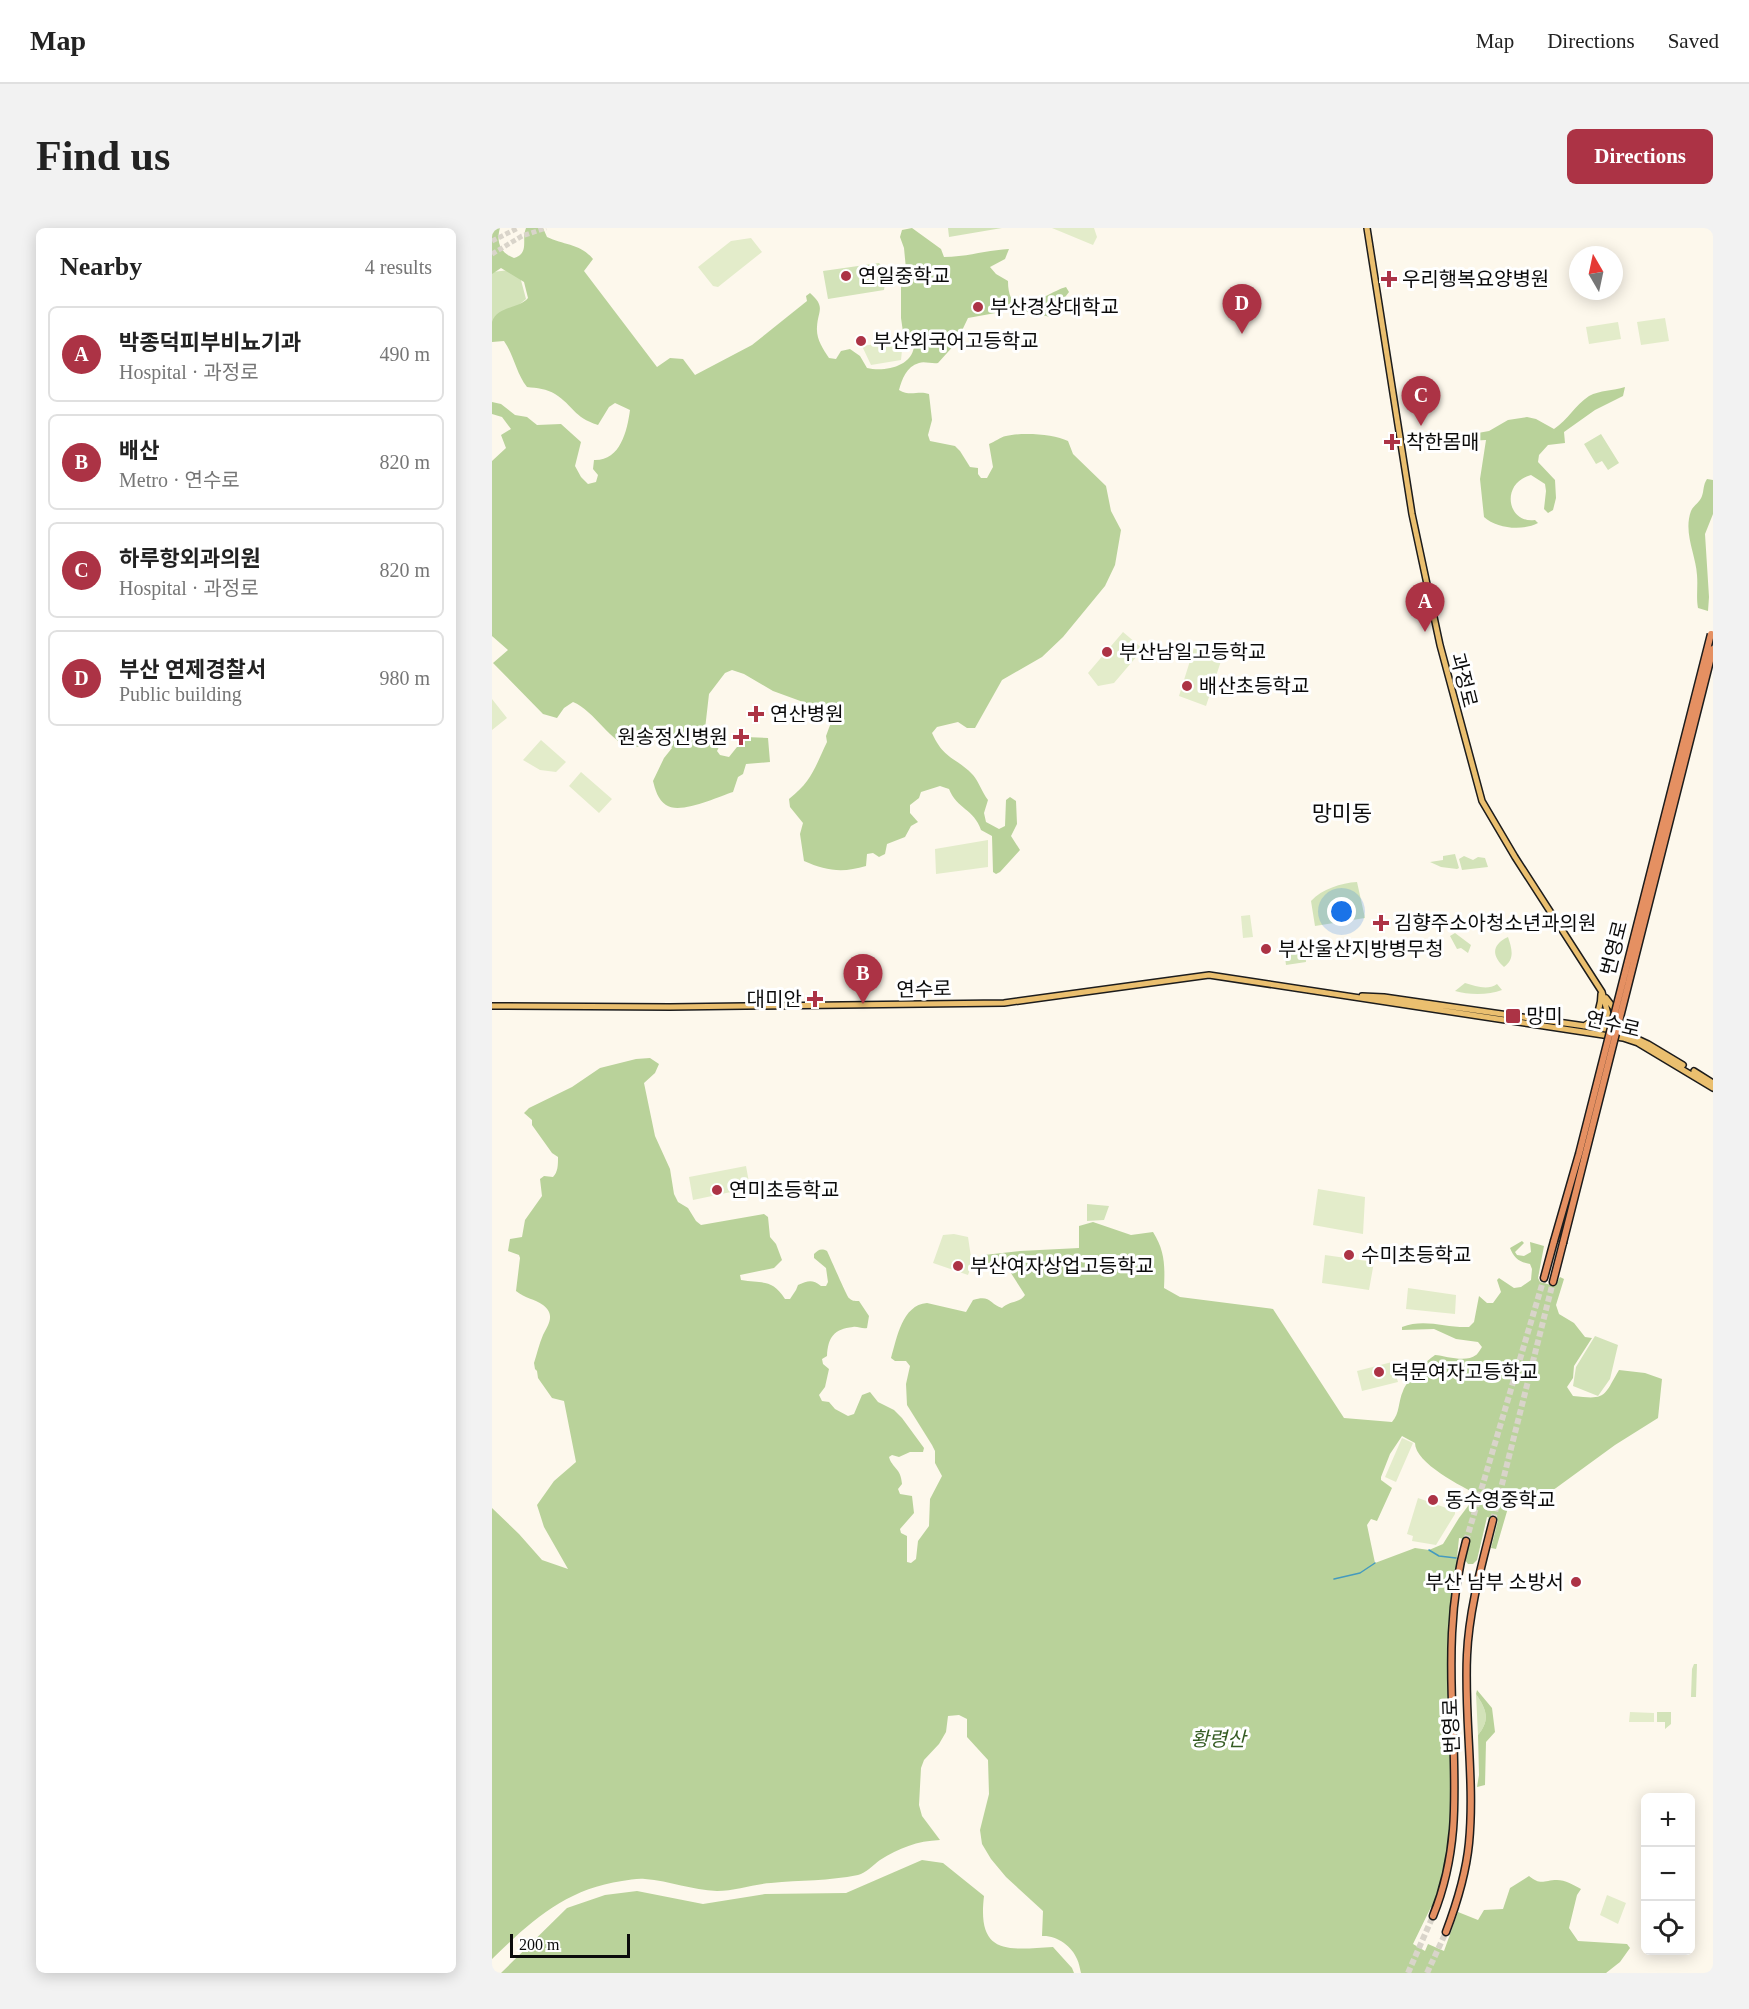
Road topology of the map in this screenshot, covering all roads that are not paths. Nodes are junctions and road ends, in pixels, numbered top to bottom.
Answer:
1 (1367, 228) edge
2 (1713, 625) edge
3 (1713, 649) edge
4 (1602, 992) junction
5 (1354, 996) junction
6 (492, 1006) edge
7 (1583, 1026) junction
8 (1612, 1033) junction
9 (1636, 1037) junction
10 (1713, 1083) edge
11 (1713, 1088) edge
12 (1544, 1278) tunnel mouth
13 (1553, 1282) tunnel mouth
14 (1493, 1520) tunnel mouth
15 (1466, 1541) tunnel mouth
16 (1433, 1916) tunnel mouth
17 (1446, 1932) tunnel mouth

1 - 4 main road, 과정로
2 - 12 highway, 번영로, bridge
3 - 13 highway, 번영로, bridge
4 - 7 main road
4 - 8 main road, 과정로
4 - 9 main road
5 - 6 main road, 연수로
5 - 7 main road, 연수로
5 - 8 main road, 연수로
7 - 8 main road, 연수로
8 - 9 main road, 연수로
8 - 11 main road, 연수로
9 - 10 main road, 연수로
14 - 17 highway, 번영로
15 - 16 highway, 번영로

